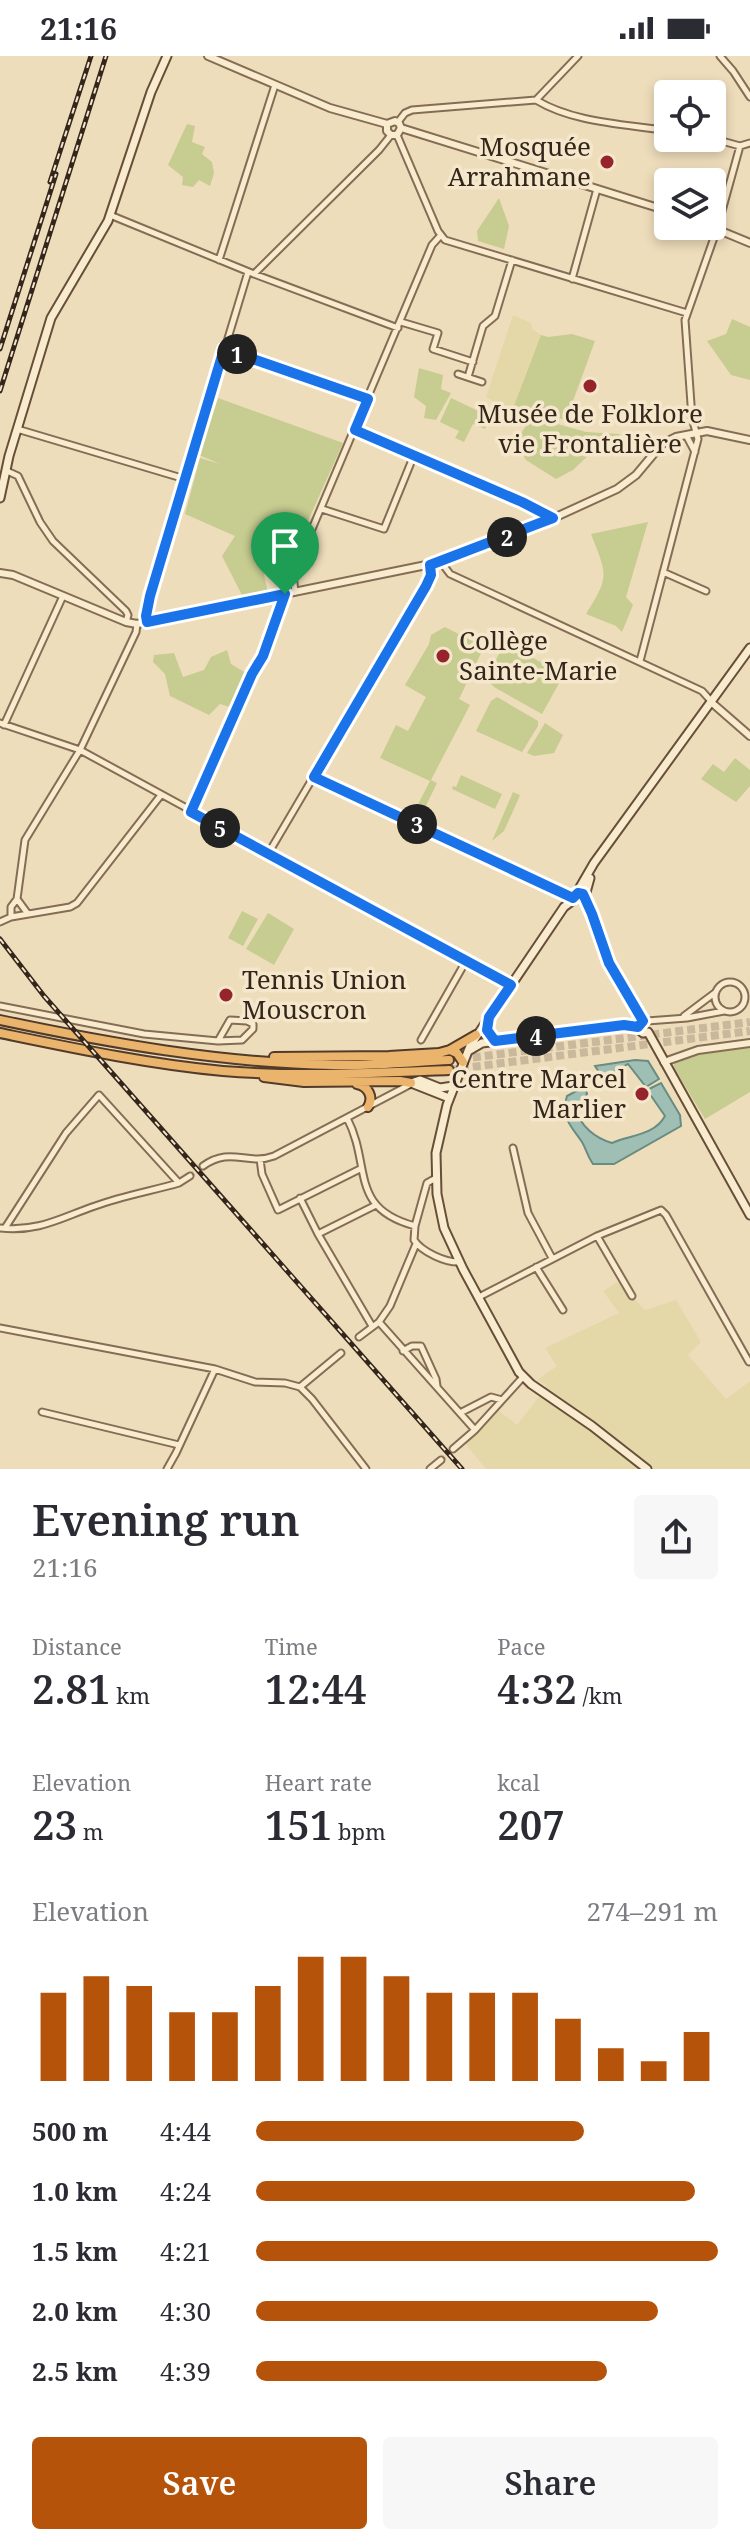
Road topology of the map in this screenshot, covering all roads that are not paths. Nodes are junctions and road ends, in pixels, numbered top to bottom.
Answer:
1 (167, 56) edge
2 (208, 56) edge
3 (578, 56) edge
4 (720, 56) edge
5 (275, 85) junction
6 (750, 97) edge
7 (536, 100) junction
8 (387, 124) junction
9 (654, 129) edge
10 (397, 130) junction
11 (726, 142) edge
12 (750, 143) edge
13 (740, 146) junction
14 (597, 189) junction
15 (726, 197) edge
16 (654, 207) edge
17 (110, 215) junction
18 (726, 233) edge
19 (441, 235) junction
20 (713, 240) edge
21 (750, 243) edge
22 (219, 260) junction
23 (512, 260) junction
24 (251, 273) junction
25 (572, 279) junction
26 (687, 313) junction
27 (401, 322) junction
28 (398, 328) junction
29 (224, 349) junction
30 (473, 362) junction
31 (458, 374) dead end
32 (468, 377) junction
33 (482, 382) dead end
34 (368, 399) junction
35 (692, 418) junction
36 (17, 429) junction
37 (355, 430) junction
38 (697, 432) junction
39 (686, 435) junction
40 (676, 437) junction
41 (750, 440) edge
42 (695, 452) junction
43 (414, 455) junction
44 (7, 471) junction
45 (185, 479) junction
46 (0, 498) edge
47 (322, 509) junction
48 (553, 518) junction
49 (441, 562) junction
50 (430, 565) junction
51 (663, 572) junction
52 (0, 573) edge
53 (706, 591) dead end
54 (295, 592) junction
55 (285, 594) junction
56 (63, 596) junction
57 (126, 622) junction
58 (147, 622) junction
59 (137, 624) junction
60 (750, 648) edge
61 (640, 661) junction
62 (711, 702) junction
63 (2, 724) edge
64 (750, 736) edge
65 (80, 750) junction
66 (314, 777) junction
67 (161, 795) junction
68 (191, 812) junction
69 (268, 854) junction
70 (600, 858) junction
71 (573, 897) junction
72 (585, 898) junction
73 (17, 899) junction
74 (28, 914) junction
75 (11, 917) junction
76 (0, 922) edge
77 (466, 961) junction
78 (511, 985) junction
79 (716, 992) junction
80 (632, 1002) junction
81 (0, 1006) edge
82 (724, 1011) junction
83 (694, 1013) junction
84 (489, 1017) junction
85 (0, 1020) edge
86 (624, 1025) junction
87 (646, 1026) junction
88 (0, 1033) edge
89 (476, 1035) junction
90 (421, 1040) dead end
91 (218, 1041) junction
92 (495, 1041) junction
93 (750, 1043) edge
94 (465, 1058) junction
95 (449, 1060) junction
96 (664, 1062) junction
97 (223, 1071) junction
98 (348, 1082) junction
99 (411, 1083) junction
100 (453, 1086) junction
101 (449, 1098) junction
102 (368, 1107) junction
103 (347, 1118) junction
104 (513, 1148) dead end
105 (260, 1159) junction
106 (203, 1166) tunnel mouth
107 (360, 1169) junction
108 (190, 1176) tunnel mouth
109 (436, 1178) junction
110 (179, 1183) junction
111 (300, 1198) junction
112 (376, 1205) junction
113 (750, 1215) edge
114 (415, 1226) junction
115 (3, 1228) edge
116 (318, 1234) junction
117 (597, 1236) junction
118 (416, 1244) junction
119 (552, 1258) junction
120 (460, 1262) junction
121 (536, 1267) junction
122 (632, 1296) dead end
123 (479, 1297) junction
124 (563, 1310) dead end
125 (379, 1322) junction
126 (372, 1326) junction
127 (0, 1328) edge
128 (359, 1337) dead end
129 (403, 1351) junction
130 (341, 1353) dead end
131 (749, 1362) edge
132 (215, 1369) junction
133 (523, 1377) junction
134 (300, 1387) junction
135 (437, 1388) junction
136 (502, 1400) junction
137 (42, 1412) dead end
138 (460, 1413) junction
139 (475, 1430) junction
140 (179, 1445) junction
141 (453, 1449) tunnel mouth
142 (441, 1460) tunnel mouth
143 (168, 1469) edge
144 (366, 1469) edge
145 (430, 1469) edge
146 (647, 1469) edge

1 - 17 main road
2 - 5 street
3 - 7 street
4 - 6 street
5 - 8 street
5 - 22 street
7 - 9 street
7 - 10 street
8 - 10 street
8 - 10 street
10 - 14 street
10 - 19 street
10 - 24 street
11 - 13 street
12 - 13 street
13 - 15 street
14 - 16 street
14 - 25 street
17 - 22 street
17 - 36 main road
18 - 21 street
19 - 23 street
19 - 27 street
20 - 26 street
22 - 24 street
23 - 25 street
23 - 30 street
24 - 28 street
24 - 29 street
25 - 26 street
26 - 35 street
27 - 28 street
27 - 30 street
28 - 34 street
29 - 34 street
29 - 45 street
30 - 32 street
31 - 32 street
32 - 33 street
34 - 37 street
35 - 38 street
35 - 40 street
36 - 44 main road
36 - 45 street
37 - 43 street
37 - 47 street
38 - 39 street
38 - 41 street
38 - 42 street
39 - 40 street
39 - 42 street
40 - 48 street
42 - 51 street
43 - 47 street
43 - 48 street
44 - 46 main road
44 - 57 street
45 - 58 street
47 - 54 street
48 - 49 street
49 - 50 street
49 - 61 street
50 - 54 street
50 - 66 street
51 - 53 street
51 - 61 street
52 - 56 street
54 - 55 street
55 - 58 street
55 - 68 street
56 - 57 street
56 - 63 street
57 - 59 street
58 - 59 street
59 - 65 street
60 - 62 main road
61 - 62 street
62 - 64 street
62 - 70 main road
63 - 65 street
65 - 67 street
65 - 73 street
66 - 69 street
66 - 71 street
67 - 68 street
67 - 74 street
68 - 69 street
69 - 77 street
70 - 71 main road
70 - 72 main road
71 - 72 main road
71 - 72 main road
71 - 78 main road
72 - 80 main road
73 - 74 street
73 - 75 street
74 - 75 street
75 - 76 street
77 - 78 street
77 - 90 street
78 - 84 main road
79 - 82 street
79 - 82 street
79 - 83 street
80 - 86 main road
80 - 87 main road
81 - 91 street
82 - 83 street
83 - 87 street
84 - 89 main road
84 - 92 main road
85 - 95 highway
86 - 87 main road
86 - 92 main road
87 - 96 main road
88 - 97 highway
89 - 94 main road
89 - 95 highway
91 - 91 street
92 - 94 main road
93 - 96 street
94 - 95 highway
94 - 100 main road
95 - 97 highway
96 - 113 main road
97 - 98 highway
98 - 99 highway
98 - 102 highway
99 - 100 main road
99 - 101 main road
99 - 102 street
100 - 101 main road
101 - 109 main road
102 - 103 street
103 - 105 street
103 - 107 street
104 - 119 street
105 - 106 street
105 - 111 street
107 - 111 street
107 - 112 street
108 - 110 street
109 - 114 street
109 - 120 main road
110 - 115 street
110 - 115 street
111 - 116 street
112 - 114 street
112 - 116 street
114 - 118 street
116 - 126 street
117 - 119 street
117 - 122 street
117 - 131 street
118 - 120 street
118 - 125 street
119 - 121 street
120 - 123 main road
121 - 123 street
121 - 124 street
123 - 133 main road
125 - 126 street
125 - 129 street
126 - 128 street
127 - 132 street
129 - 135 street
129 - 135 street
130 - 134 street
132 - 134 street
132 - 140 street
133 - 136 street
133 - 146 main road
134 - 144 street
135 - 138 street
136 - 138 street
136 - 139 street
137 - 140 street
138 - 139 street
139 - 141 street
140 - 143 street
142 - 145 street

